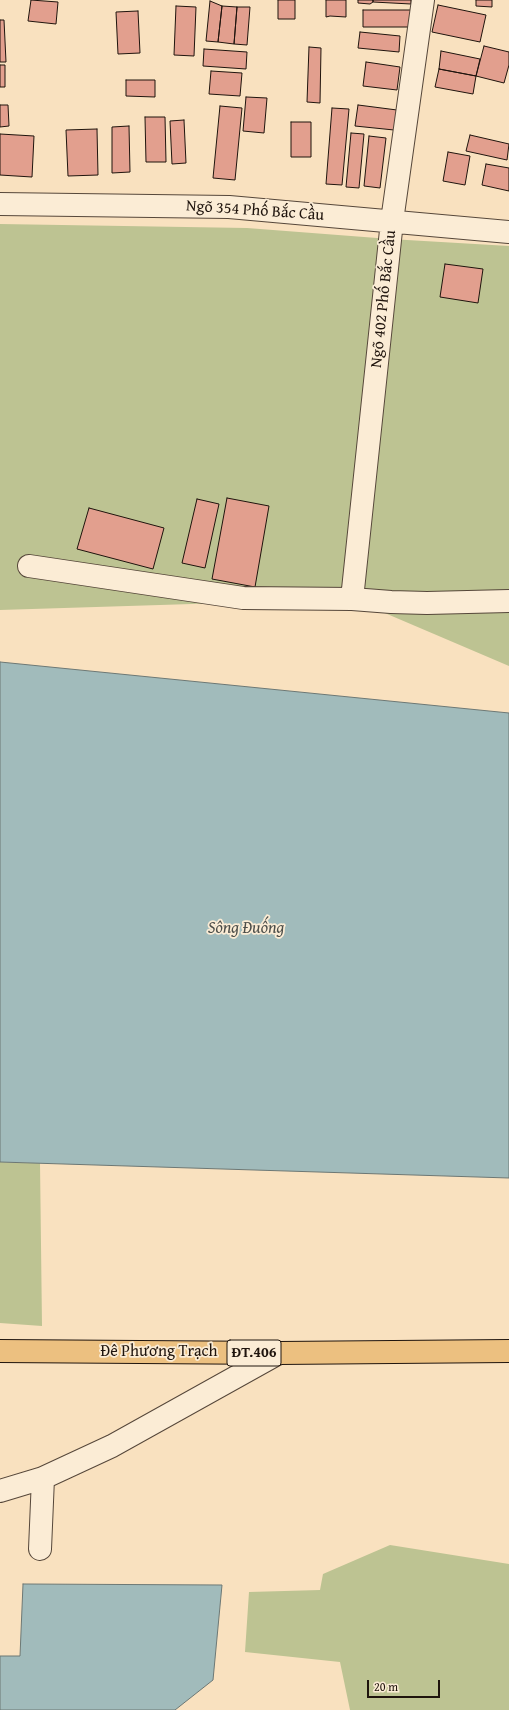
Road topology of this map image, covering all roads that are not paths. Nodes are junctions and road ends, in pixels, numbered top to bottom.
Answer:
1 (423, 0) edge
2 (0, 204) edge
3 (392, 221) junction
4 (509, 232) edge
5 (29, 566) dead end
6 (352, 599) junction
7 (509, 601) edge
8 (0, 1351) edge
9 (509, 1351) edge
10 (279, 1353) junction
11 (43, 1478) junction
12 (0, 1491) edge
13 (40, 1549) dead end

1 - 3 street, Ngõ 402 Phố Bắc Cầu
2 - 3 street, Ngõ 354 Phố Bắc Cầu
3 - 4 street, Ngõ 354 Phố Bắc Cầu
3 - 6 street, Ngõ 402 Phố Bắc Cầu
5 - 6 street
6 - 7 street
8 - 10 main road, Đê Phương Trạch / ĐT.406
9 - 10 main road, Đê Phương Trạch / ĐT.406
10 - 11 street
11 - 12 street
11 - 13 street

